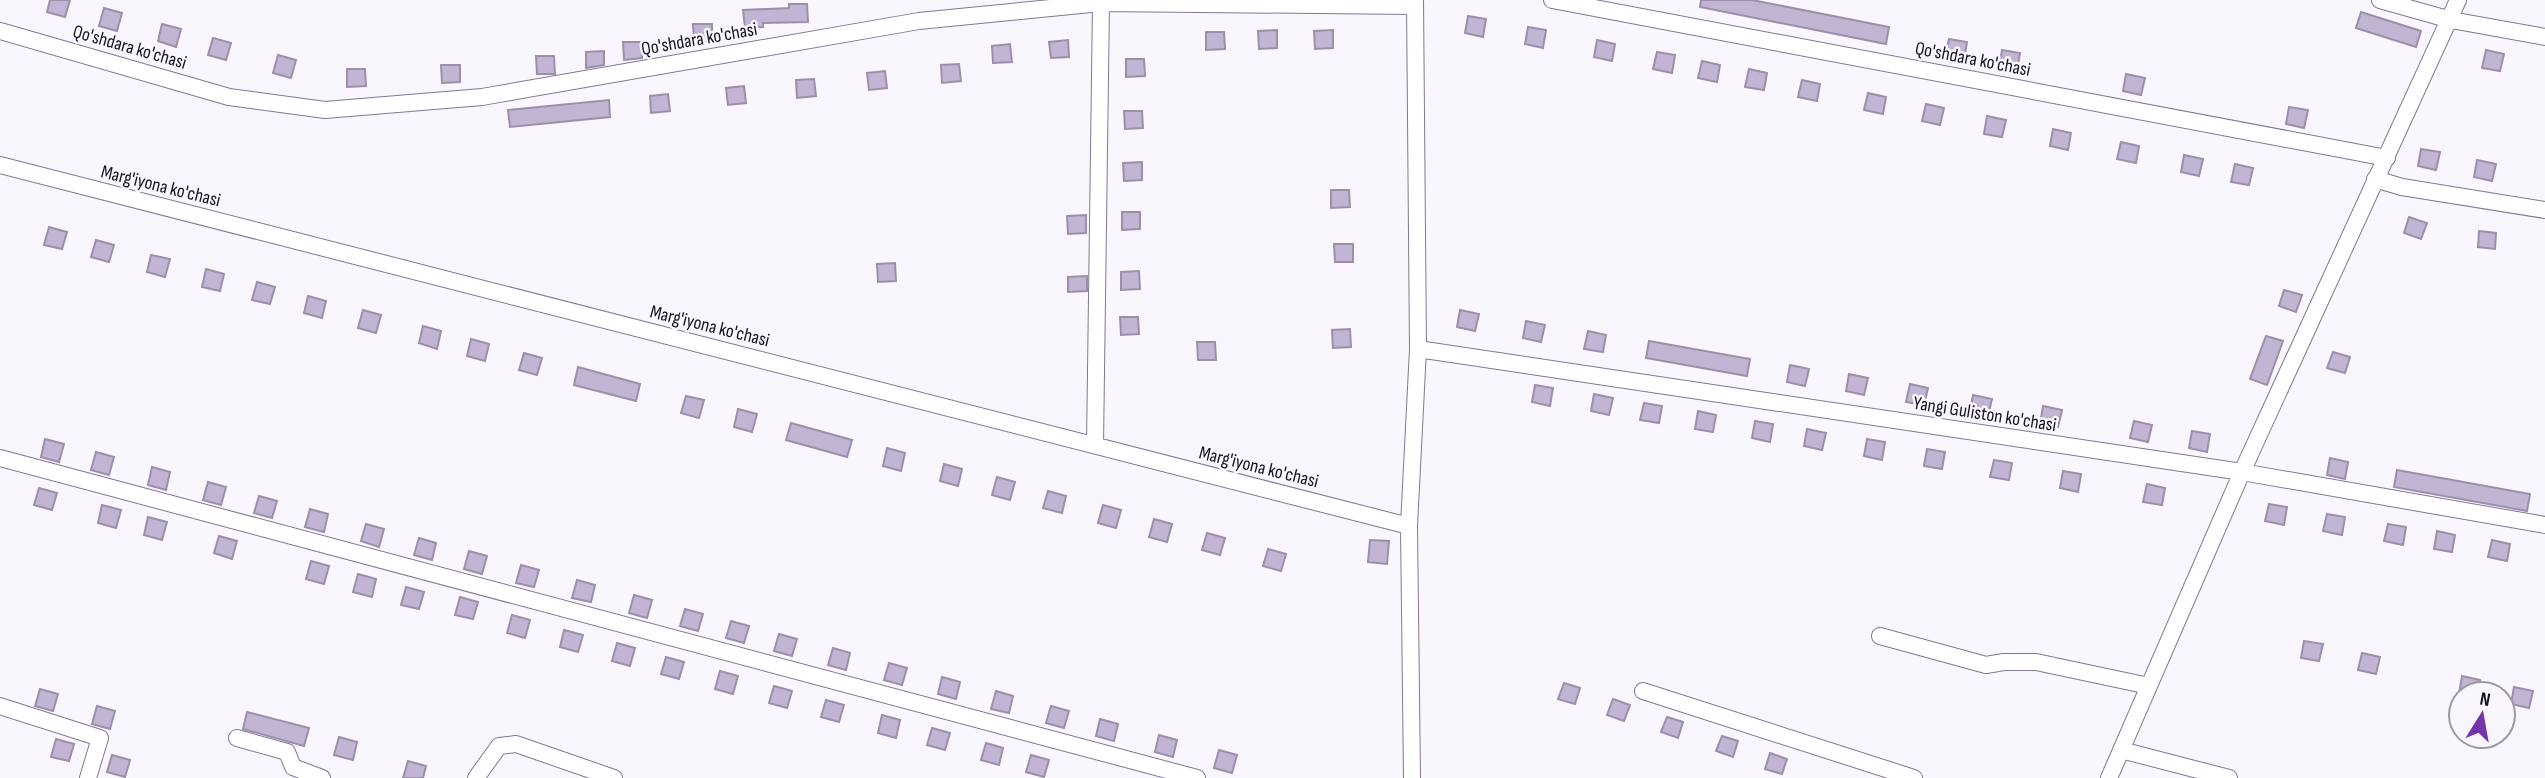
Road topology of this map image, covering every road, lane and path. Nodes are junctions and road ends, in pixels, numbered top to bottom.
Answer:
1 (1552, 0) edge
2 (2380, 0) edge
3 (2458, 0) edge
4 (1101, 3) junction
5 (1415, 3) edge
6 (2451, 20) junction
7 (0, 31) edge
8 (2545, 37) edge
9 (2387, 158) junction
10 (0, 165) edge
11 (2375, 178) junction
12 (2545, 210) edge
13 (1418, 349) junction
14 (1095, 445) junction
15 (0, 458) edge
16 (2242, 472) junction
17 (2545, 525) edge
18 (1409, 526) junction
19 (1880, 636) dead end
20 (2149, 686) junction
21 (1643, 691) dead end
22 (0, 706) edge
23 (237, 738) dead end
24 (2121, 750) junction
25 (88, 778) edge
26 (322, 778) edge
27 (477, 778) edge
28 (614, 778) edge
29 (1197, 778) edge
30 (1412, 778) edge
31 (1914, 778) edge
32 (2109, 778) edge
33 (2229, 778) edge

1 - 9 street, Qo'shdara ko'chasi
2 - 6 street
3 - 6 street
4 - 5 street, Qo'shdara ko'chasi
4 - 7 street, Qo'shdara ko'chasi
4 - 14 street
5 - 13 street
6 - 8 street
6 - 9 street
9 - 11 street
10 - 14 street, Marg'iyona ko'chasi
11 - 12 street
11 - 16 street
13 - 16 street, Yangi Guliston ko'chasi
13 - 18 street
14 - 18 street, Marg'iyona ko'chasi
15 - 29 street
16 - 17 street, Yangi Guliston ko'chasi
16 - 20 street
18 - 30 street
19 - 20 street
20 - 24 street
21 - 31 street
22 - 25 street
23 - 26 street
24 - 32 street
24 - 33 street
27 - 28 street

